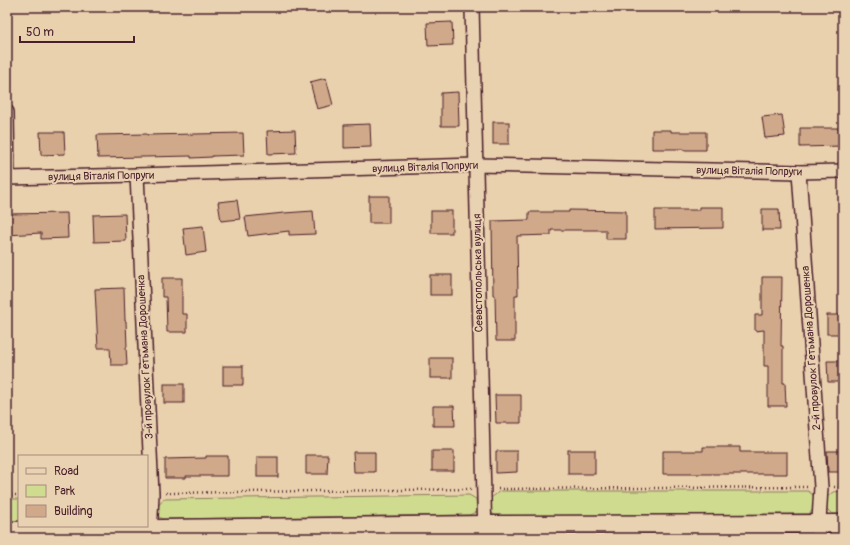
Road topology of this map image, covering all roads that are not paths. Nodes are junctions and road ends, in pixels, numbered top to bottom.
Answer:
1 (472, 7) edge
2 (7, 112) edge
3 (476, 165) junction
4 (843, 171) edge
5 (798, 172) junction
6 (137, 175) junction
7 (8, 178) edge
8 (843, 524) edge
9 (7, 531) edge
10 (819, 531) edge
11 (484, 532) edge
12 (150, 534) edge

1 - 3 street, Севастопольська вулиця
2 - 7 street
3 - 5 street, вулиця Віталія Попруги
3 - 6 street, вулиця Віталія Попруги
3 - 11 street, Севастопольська вулиця
4 - 5 street, вулиця Віталія Попруги
5 - 10 street, 2-й провулок Гетьмана Дорошенка
6 - 7 street, вулиця Віталія Попруги
6 - 12 street, 3-й провулок Гетьмана Дорошенка
8 - 10 street
9 - 12 street
10 - 11 street
11 - 12 street

